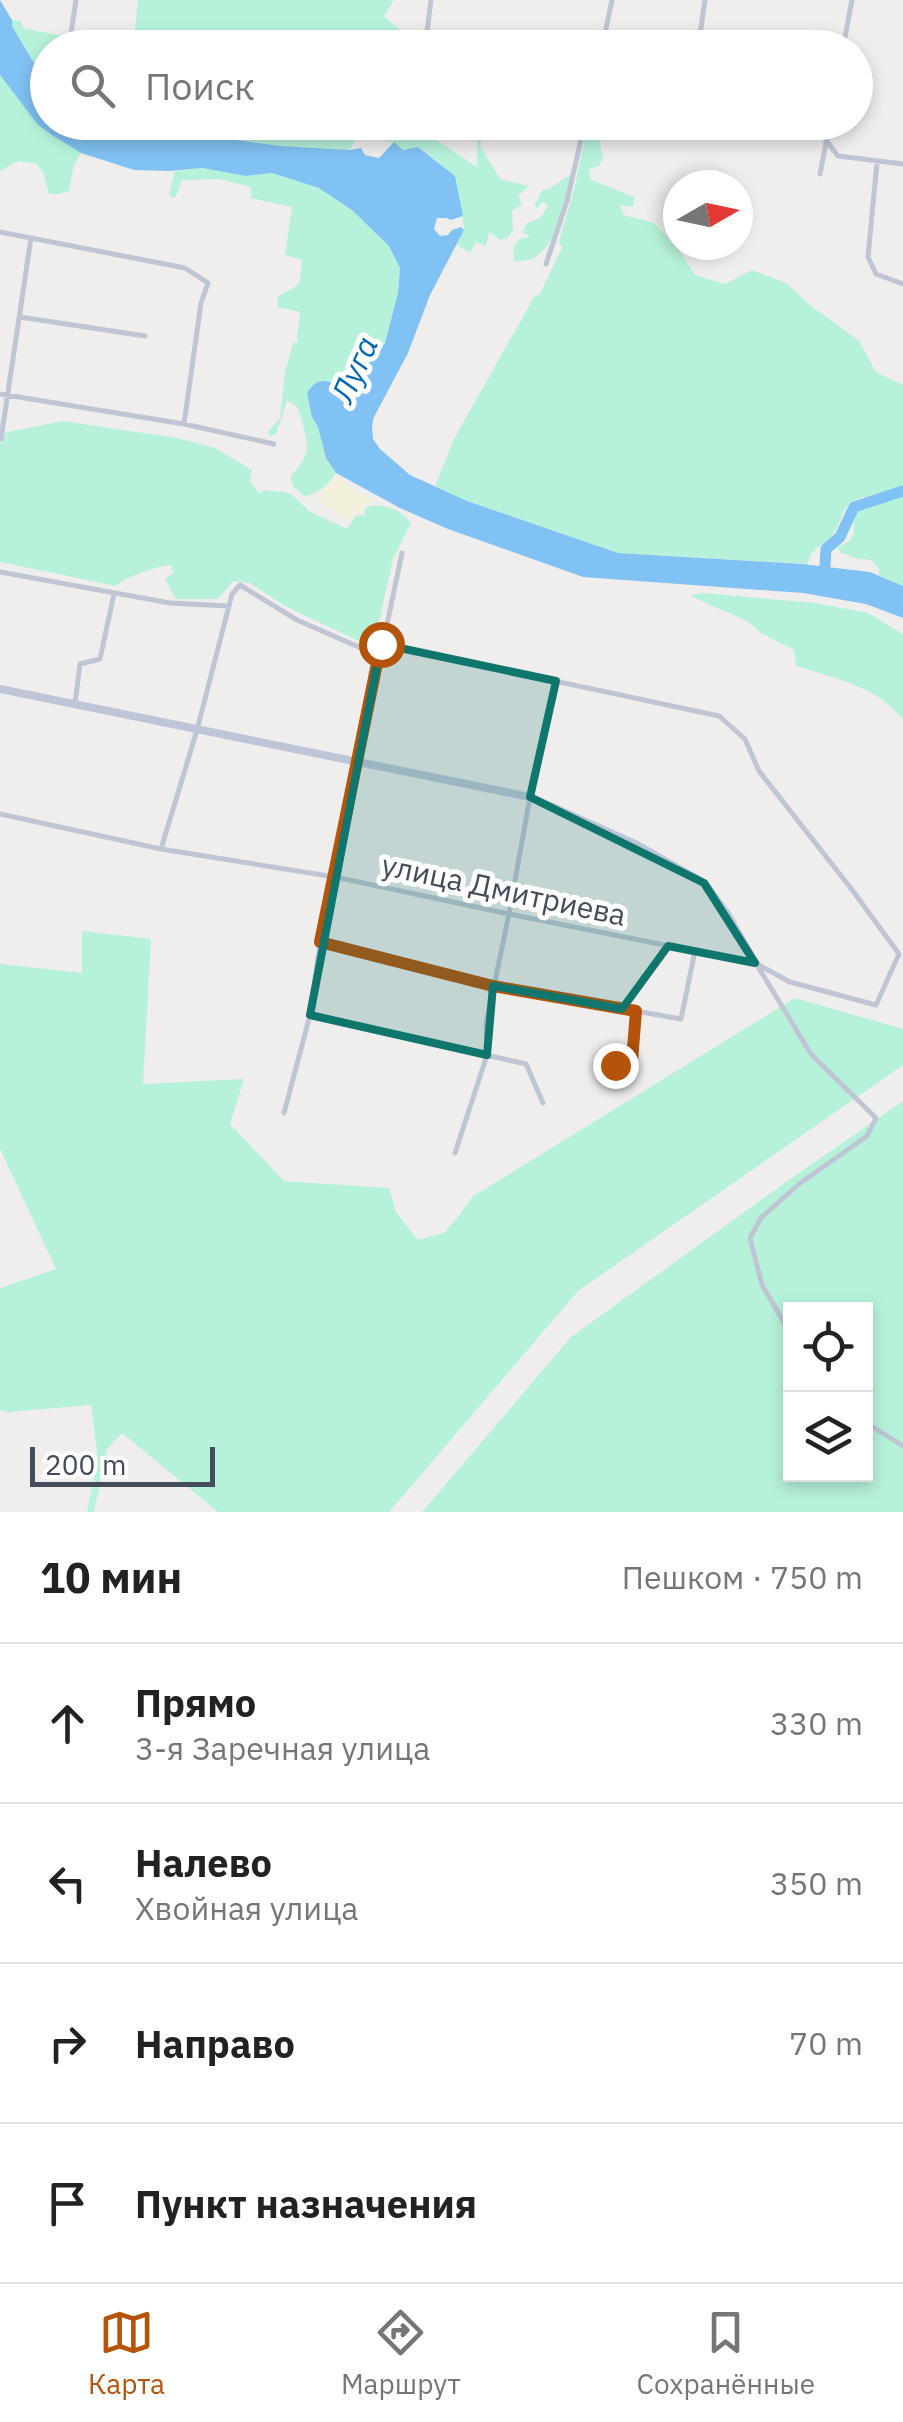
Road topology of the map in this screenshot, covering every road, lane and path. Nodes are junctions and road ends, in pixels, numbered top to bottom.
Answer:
1 (76, 0) edge
2 (431, 0) edge
3 (612, 0) edge
4 (705, 0) edge
5 (852, 0) edge
6 (71, 30) edge
7 (427, 30) edge
8 (606, 30) edge
9 (701, 30) edge
10 (847, 30) edge
11 (580, 140) edge
12 (826, 140) joint
13 (876, 162) junction
14 (903, 164) edge
15 (820, 174) dead end
16 (0, 232) edge
17 (31, 238) junction
18 (546, 264) dead end
19 (903, 284) edge
20 (20, 317) junction
21 (145, 336) dead end
22 (3, 395) edge
23 (184, 424) junction
24 (0, 438) edge
25 (274, 444) dead end
26 (402, 553) dead end
27 (0, 572) edge
28 (114, 594) junction
29 (228, 606) junction
30 (381, 644) junction
31 (379, 655) junction
32 (556, 682) junction
33 (0, 689) edge
34 (75, 705) junction
35 (197, 730) junction
36 (357, 761) junction
37 (530, 797) junction
38 (0, 814) edge
39 (162, 850) junction
40 (335, 877) junction
41 (509, 914) junction
42 (320, 942) junction
43 (668, 946) junction
44 (694, 951) junction
45 (755, 963) junction
46 (493, 986) junction
47 (622, 1009) junction
48 (636, 1011) junction
49 (310, 1015) junction
50 (488, 1055) junction
51 (615, 1065) dead end
52 (544, 1103) dead end
53 (284, 1113) dead end
54 (455, 1152) dead end
55 (783, 1321) edge
56 (873, 1428) edge
57 (903, 1446) edge

1 - 6 street
2 - 7 street
3 - 8 street
4 - 9 street
5 - 10 street
11 - 18 street
12 - 13 street
12 - 15 street
13 - 14 street
13 - 19 street
16 - 17 street
17 - 20 street
17 - 23 street
20 - 21 street
20 - 22 street
22 - 23 street
22 - 24 street
23 - 25 street
26 - 30 street
27 - 28 street
28 - 29 street
28 - 34 street
29 - 31 street
29 - 35 street
30 - 31 street
30 - 32 street
31 - 36 street
32 - 37 street
32 - 45 street, улица Дмитриева
33 - 34 street
34 - 35 street
35 - 36 street
35 - 39 street
36 - 37 street
36 - 40 street
37 - 41 street
37 - 45 street
38 - 39 street, улица Дмитриева
39 - 40 street, улица Дмитриева
40 - 41 street, улица Дмитриева
40 - 42 street
41 - 43 street, улица Дмитриева
41 - 46 street
42 - 46 street
42 - 49 street
43 - 44 street, улица Дмитриева
43 - 47 street
44 - 45 street, улица Дмитриева
44 - 48 street
45 - 55 street
46 - 47 street
46 - 50 street
47 - 48 street
48 - 51 street
49 - 50 street
49 - 53 street
50 - 52 street
50 - 54 street
56 - 57 street

